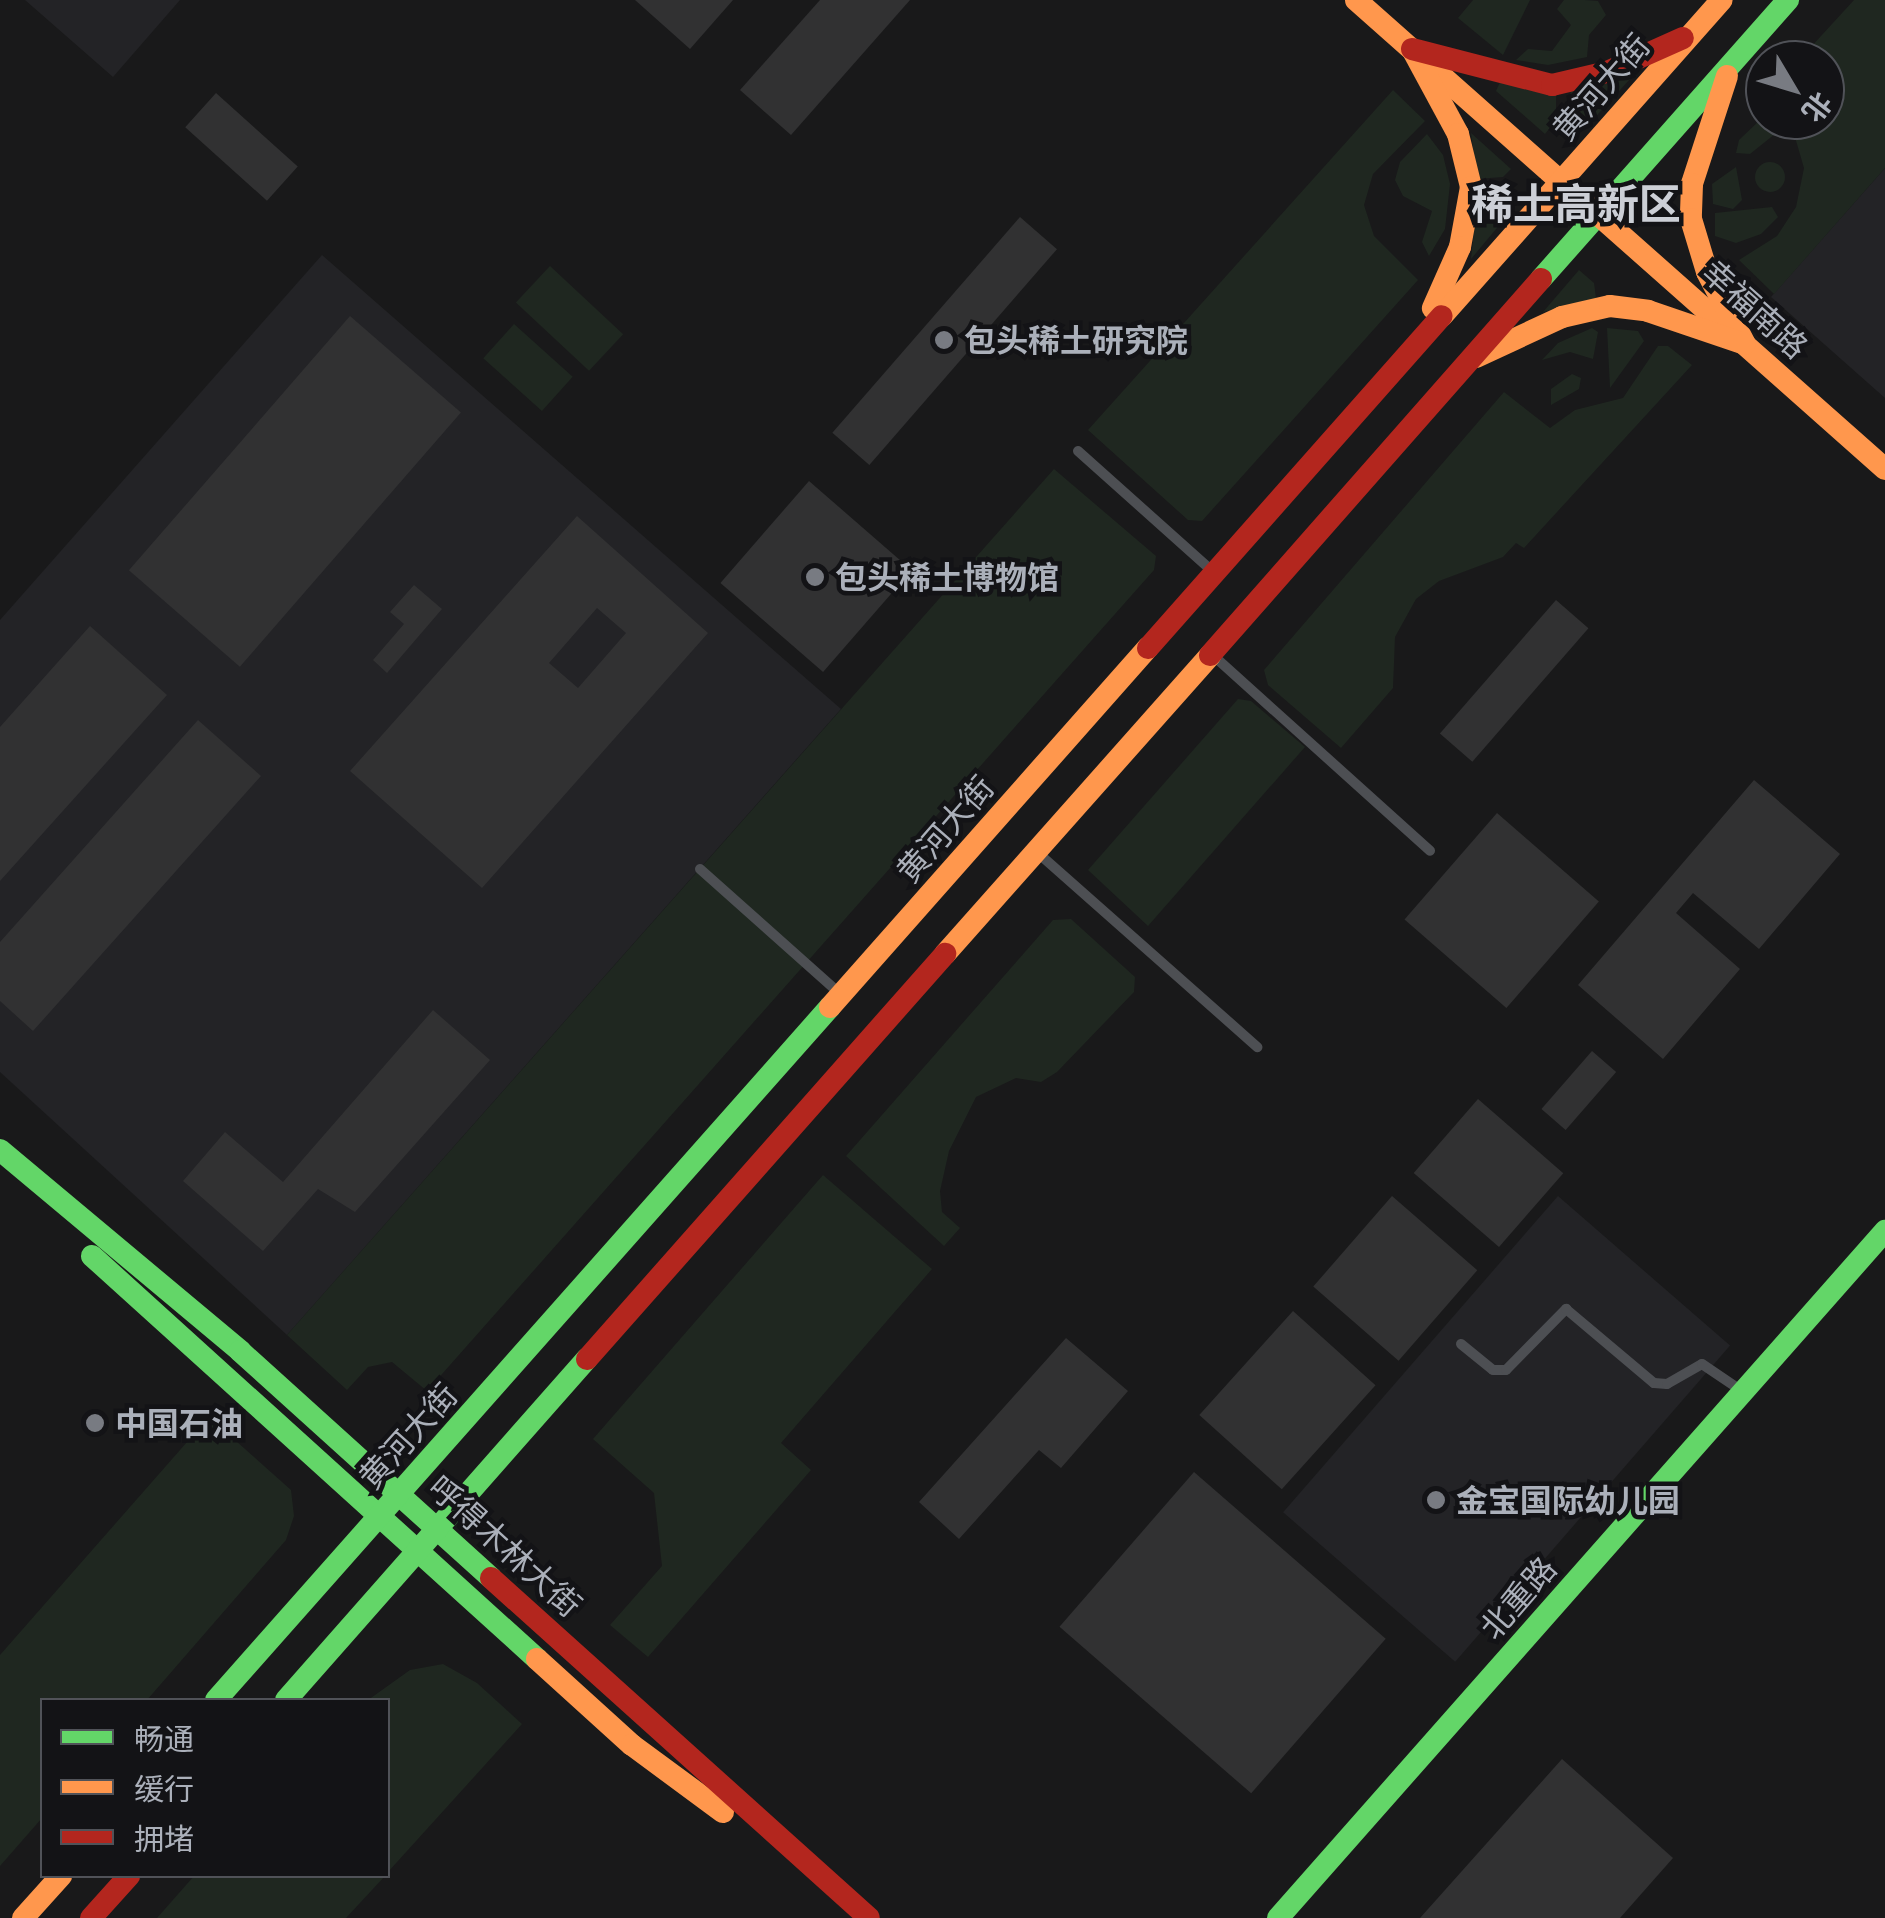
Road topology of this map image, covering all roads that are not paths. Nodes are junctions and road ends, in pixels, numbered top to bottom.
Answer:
1 (1356, 0) edge
2 (1722, 0) edge
3 (1788, 0) edge
4 (1690, 35) junction
5 (1412, 50) junction
6 (1730, 66) junction
7 (1609, 127) junction
8 (1647, 160) junction
9 (1561, 181) junction
10 (1599, 214) junction
11 (1422, 339) junction
12 (1744, 344) junction
13 (1472, 358) junction
14 (1078, 450) dead end
15 (1885, 469) edge
16 (1214, 573) junction
17 (1212, 654) junction
18 (1430, 850) dead end
19 (1037, 852) junction
20 (700, 869) dead end
21 (842, 995) junction
22 (1257, 1047) dead end
23 (0, 1150) edge
24 (0, 1173) edge
25 (1885, 1231) edge
26 (1461, 1344) dead end
27 (1743, 1392) junction
28 (400, 1494) junction
29 (378, 1519) junction
30 (439, 1530) junction
31 (418, 1553) junction
32 (218, 1698) edge
33 (288, 1698) edge
34 (59, 1878) edge
35 (127, 1878) edge
36 (23, 1918) edge
37 (90, 1918) edge
38 (840, 1918) edge
39 (869, 1918) edge
40 (1278, 1918) edge

1 - 5 main road, 幸福南路
2 - 4 main road, 黄河大街
3 - 6 main road
4 - 5 main road
4 - 7 main road, 黄河大街
5 - 9 main road, 幸福南路
5 - 11 main road
6 - 8 main road
6 - 12 main road
7 - 8 main road
7 - 9 main road, 黄河大街
8 - 10 main road
9 - 10 main road, 幸福南路
9 - 11 main road, 黄河大街
10 - 12 main road, 幸福南路
10 - 13 main road
11 - 16 main road, 黄河大街
12 - 13 main road
12 - 15 main road, 幸福南路
13 - 17 main road
14 - 16 lane
16 - 21 main road, 黄河大街
17 - 18 lane
17 - 19 main road
19 - 22 lane
19 - 30 main road
20 - 21 lane
21 - 28 main road, 黄河大街
23 - 28 main road, 呼得木林大街
24 - 29 main road, 呼得木林大街
25 - 27 main road, 北重路
26 - 27 lane
27 - 40 main road, 北重路
28 - 29 main road, 黄河大街
28 - 30 main road, 呼得木林大街
29 - 31 main road, 呼得木林大街
29 - 32 main road, 黄河大街
30 - 31 main road
30 - 39 main road, 呼得木林大街
31 - 33 main road
31 - 38 main road, 呼得木林大街
34 - 36 main road
35 - 37 main road

